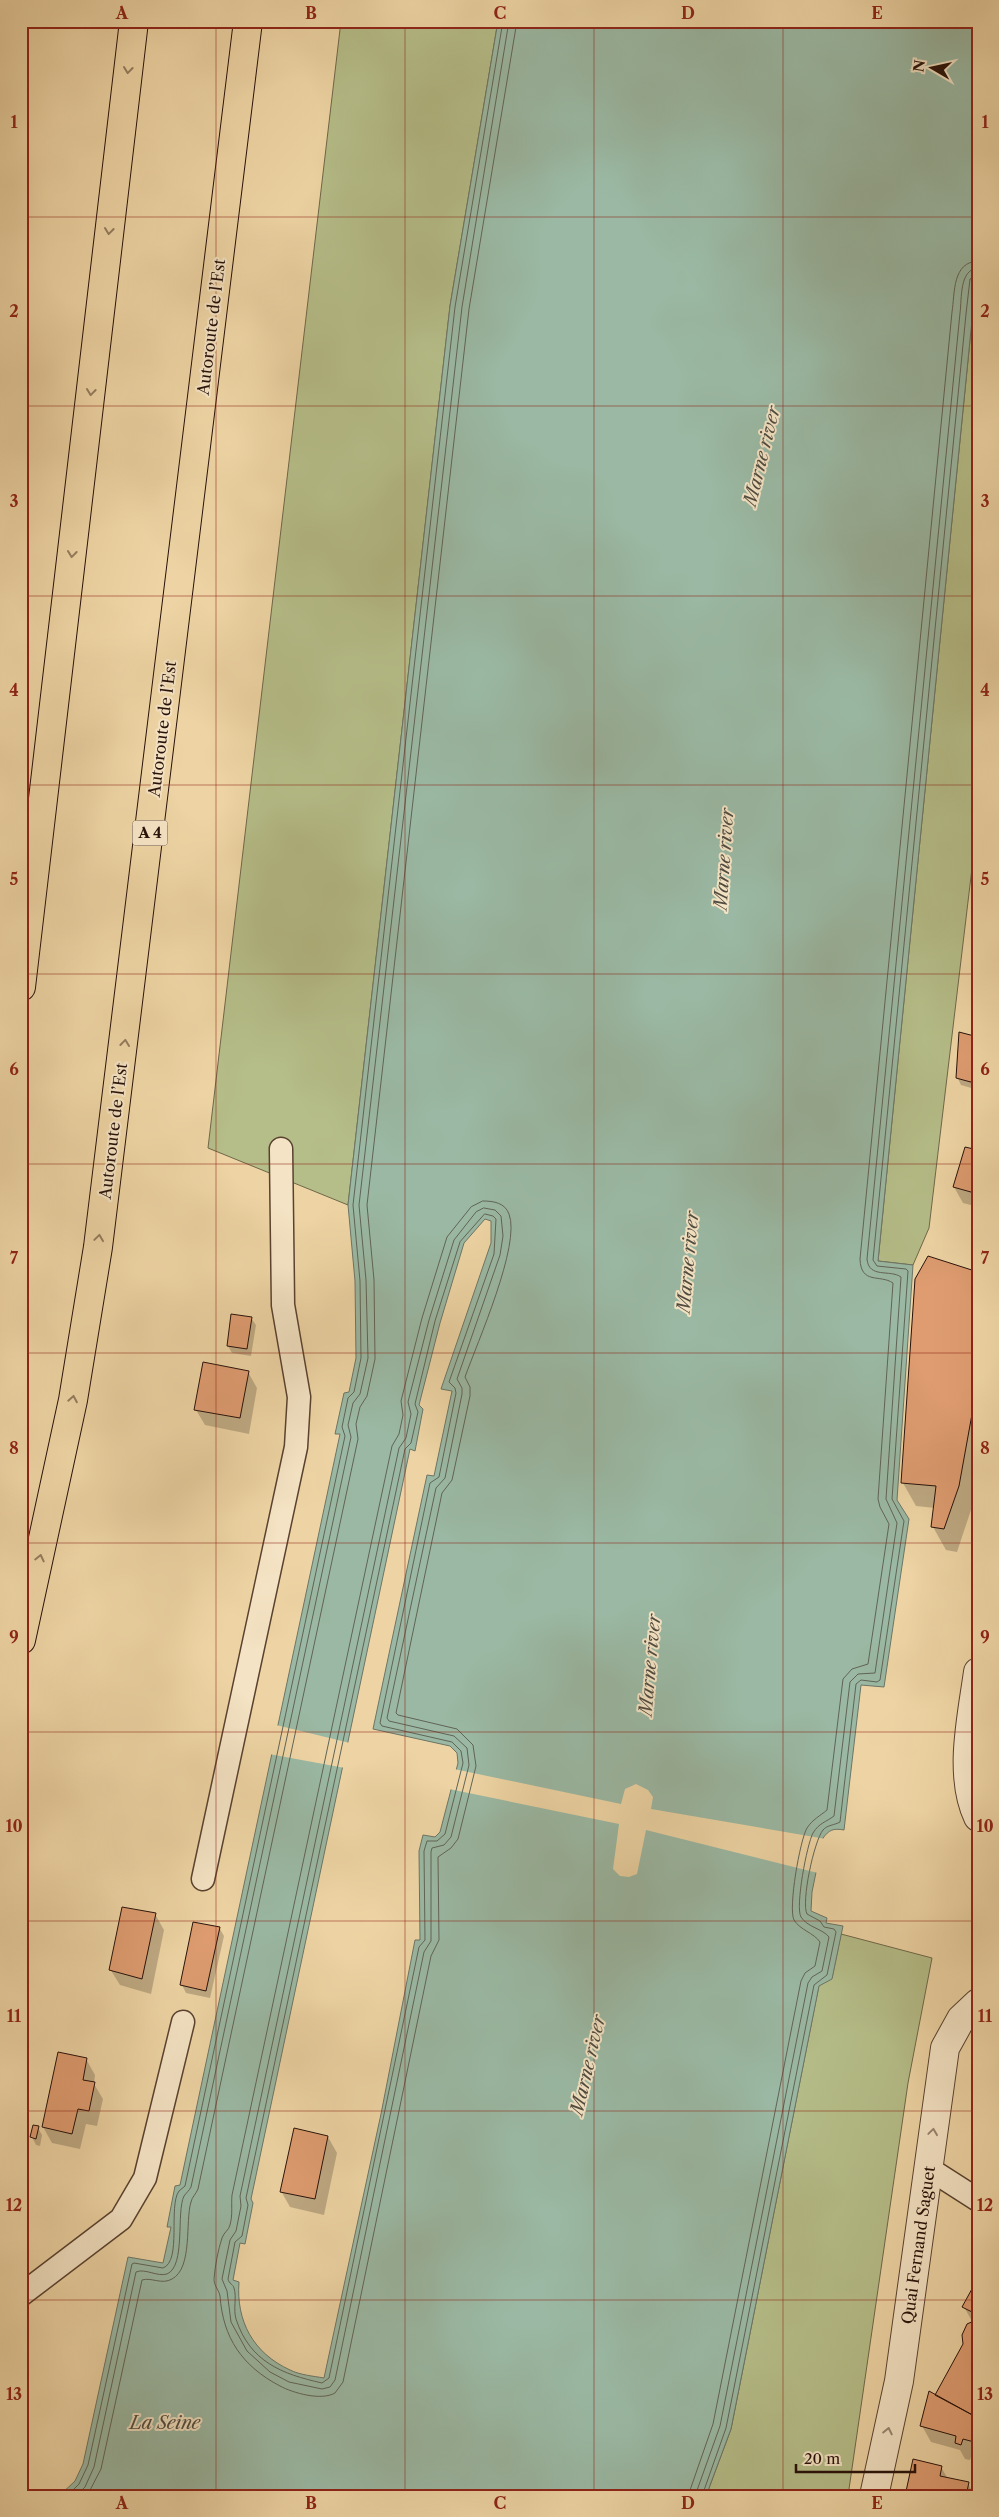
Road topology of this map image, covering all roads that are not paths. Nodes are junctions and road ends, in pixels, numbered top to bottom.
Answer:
1 (134, 21) edge
2 (248, 21) edge
3 (21, 987) edge
4 (281, 1149) dead end
5 (21, 1640) edge
6 (978, 1672) edge
7 (978, 1816) edge
8 (203, 1879) dead end
9 (978, 2003) edge
10 (183, 2022) dead end
11 (928, 2168) junction
12 (978, 2200) edge
13 (21, 2295) edge
14 (874, 2496) edge

1 -> 3 highway
5 -> 2 highway, Autoroute de l’Est / A 4
4 - 8 lane
6 - 7 street
11 -> 9 street, Quai Fernand Saguet
10 - 13 lane
11 - 12 lane
14 -> 11 street, Quai Fernand Saguet

